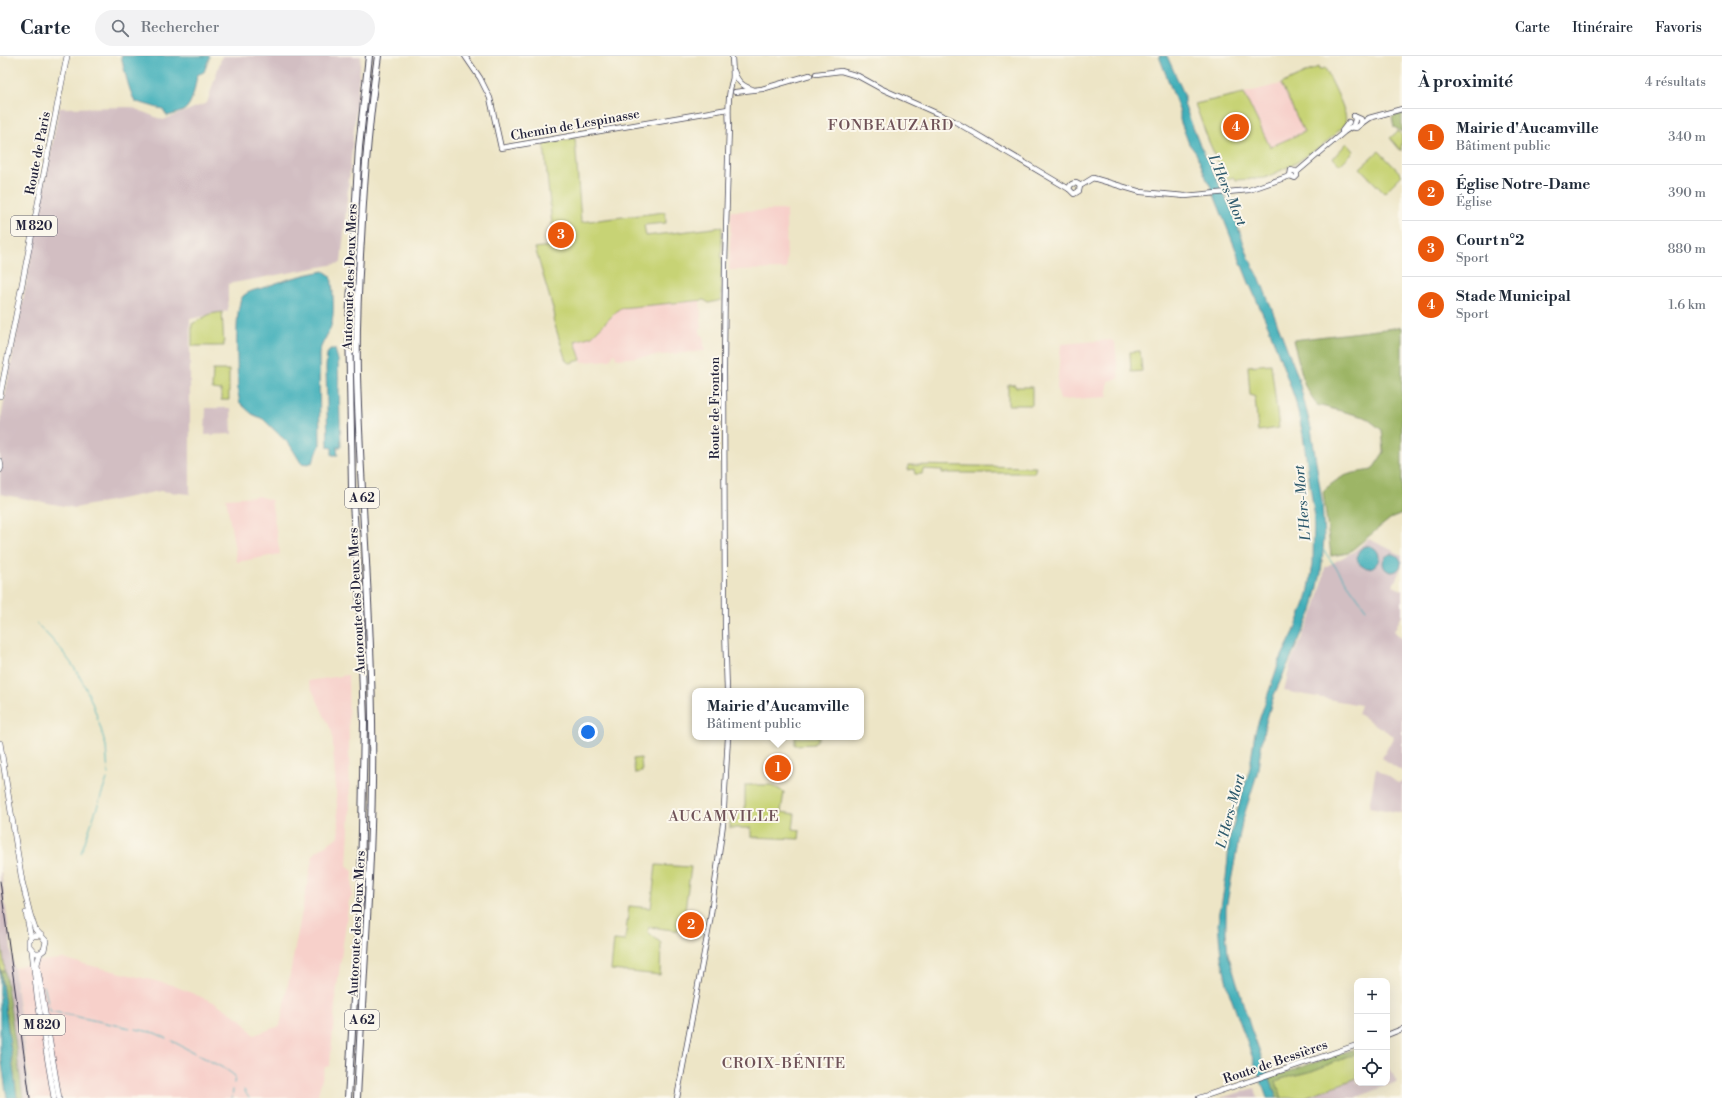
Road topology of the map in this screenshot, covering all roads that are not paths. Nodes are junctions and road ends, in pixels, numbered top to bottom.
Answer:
1 (67, 56) edge
2 (369, 56) edge
3 (378, 56) edge
4 (465, 56) edge
5 (733, 56) edge
6 (732, 82) junction
7 (740, 82) junction
8 (731, 89) junction
9 (762, 89) junction
10 (737, 92) junction
11 (728, 108) junction
12 (1402, 109) edge
13 (1357, 117) junction
14 (1369, 118) junction
15 (1362, 123) junction
16 (730, 125) junction
17 (1350, 125) junction
18 (1080, 186) junction
19 (1070, 189) junction
20 (0, 396) edge
21 (0, 461) edge
22 (0, 470) edge
23 (727, 688) edge
24 (728, 740) edge
25 (0, 743) edge
26 (22, 881) junction
27 (41, 935) junction
28 (31, 938) junction
29 (32, 951) junction
30 (40, 953) junction
31 (1402, 1029) edge
32 (1390, 1034) edge
33 (1354, 1046) edge
34 (54, 1098) edge
35 (59, 1098) edge
36 (348, 1098) edge
37 (357, 1098) edge
38 (677, 1098) edge
39 (1200, 1098) edge

1 - 20 main road, Route de Paris / M 820
2 - 36 highway, Autoroute des Deux Mers / A 62
3 - 37 highway, Autoroute des Deux Mers / A 62
4 - 11 main road, Chemin de Lespinasse
5 - 6 main road
5 - 7 main road
6 - 7 main road
6 - 8 main road
7 - 9 main road
7 - 10 main road
8 - 10 main road
8 - 11 main road
9 - 10 main road
9 - 19 main road
10 - 16 main road
11 - 16 main road
12 - 14 main road
13 - 14 main road
13 - 15 main road
13 - 17 main road
14 - 15 main road
15 - 17 main road
16 - 23 main road, Route de Fronton
17 - 18 main road
18 - 19 main road
18 - 19 main road
21 - 22 main road
24 - 38 main road
25 - 26 main road
26 - 27 main road
26 - 28 main road
27 - 28 main road
27 - 30 main road
28 - 29 main road
29 - 30 main road
29 - 34 main road, M 820
30 - 35 main road, M 820
31 - 32 main road
33 - 39 main road, Route de Bessières

